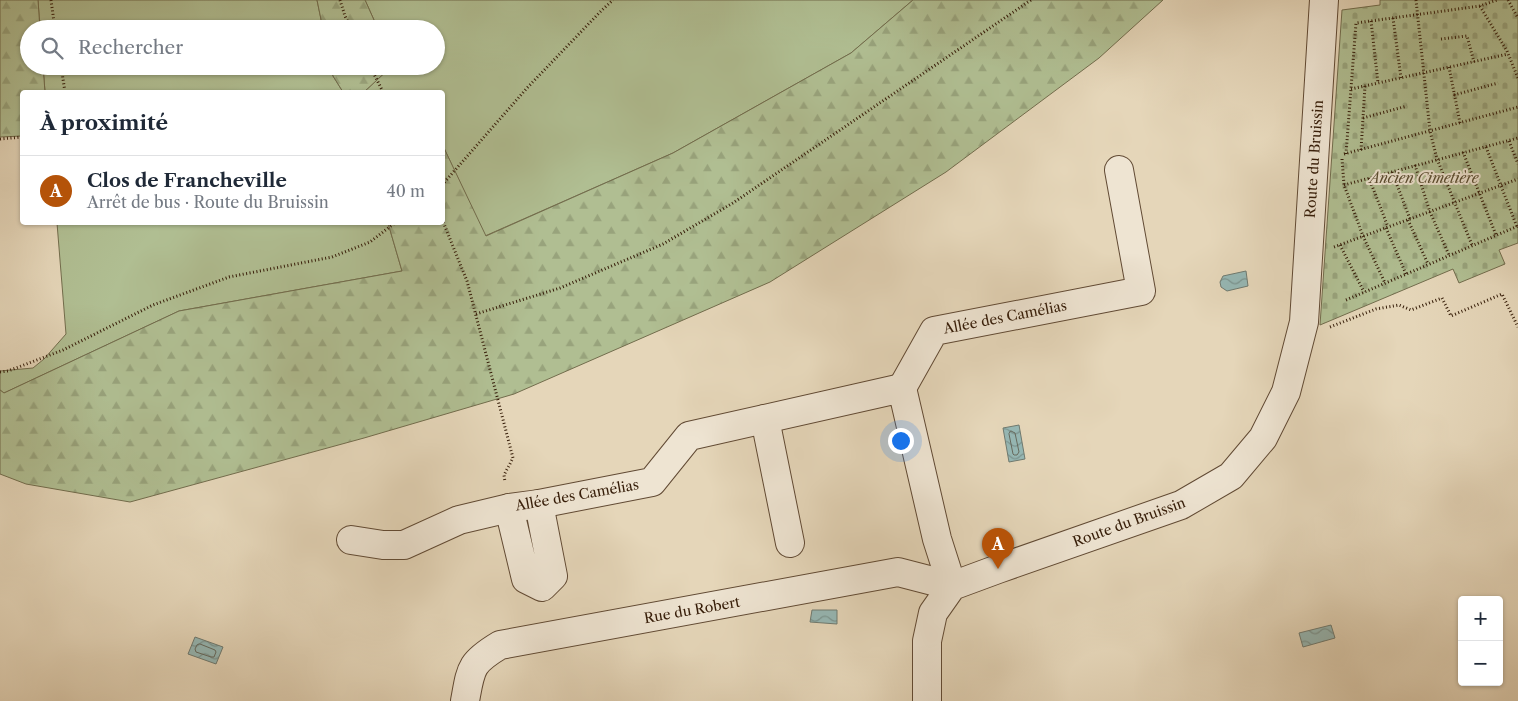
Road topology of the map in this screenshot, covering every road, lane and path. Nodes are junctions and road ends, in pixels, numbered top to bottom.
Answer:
1 (51, 0) edge
2 (340, 0) edge
3 (613, 0) edge
4 (1031, 0) edge
5 (1324, 0) edge
6 (1416, 0) edge
7 (1497, 0) edge
8 (1508, 0) edge
9 (1480, 6) junction
10 (1418, 16) junction
11 (1393, 18) junction
12 (1518, 18) edge
13 (54, 20) edge
14 (347, 20) edge
15 (1370, 22) junction
16 (1441, 39) dead end
17 (1508, 54) junction
18 (1474, 62) junction
19 (1449, 67) junction
20 (1425, 72) junction
21 (63, 75) edge
22 (374, 75) edge
23 (1401, 78) junction
24 (1518, 78) edge
25 (1378, 83) junction
26 (1498, 84) dead end
27 (1365, 86) junction
28 (1351, 88) junction
29 (66, 90) edge
30 (381, 90) edge
31 (1454, 95) junction
32 (1407, 106) dead end
33 (1518, 107) edge
34 (1363, 118) junction
35 (1460, 123) junction
36 (1430, 131) junction
37 (20, 137) edge
38 (1518, 138) edge
39 (0, 139) edge
40 (1509, 140) junction
41 (1486, 146) junction
42 (1361, 150) junction
43 (1464, 152) junction
44 (1344, 154) junction
45 (1314, 157) junction
46 (1437, 159) junction
47 (1518, 164) edge
48 (1415, 165) junction
49 (1119, 170) dead end
50 (1392, 172) junction
51 (1369, 178) junction
52 (1518, 179) edge
53 (445, 182) edge
54 (1344, 185) junction
55 (1500, 186) junction
56 (1479, 194) junction
57 (1455, 203) junction
58 (1430, 212) junction
59 (1409, 220) junction
60 (392, 225) edge
61 (444, 225) edge
62 (1518, 226) edge
63 (1387, 228) junction
64 (1496, 235) junction
65 (1363, 236) junction
66 (1340, 245) junction
67 (1472, 245) junction
68 (1308, 251) junction
69 (1449, 255) junction
70 (1428, 264) junction
71 (1406, 274) junction
72 (1385, 283) junction
73 (1364, 292) junction
74 (1346, 300) dead end
75 (476, 314) junction
76 (1330, 327) dead end
77 (1518, 327) edge
78 (0, 372) edge
79 (902, 388) junction
80 (764, 419) junction
81 (540, 504) junction
82 (509, 508) junction
83 (351, 540) dead end
84 (790, 543) dead end
85 (952, 586) junction
86 (465, 701) edge
87 (927, 701) edge

1 - 13 path
2 - 14 path
3 - 53 path
4 - 75 path
5 - 45 street, Route du Bruissin
6 - 10 path
7 - 9 path
8 - 12 path
9 - 10 path
9 - 17 path
10 - 11 path
10 - 20 path
11 - 15 path
11 - 23 path
15 - 25 path
15 - 28 path
16 - 18 path
17 - 18 path
17 - 24 path
18 - 19 path
19 - 20 path
19 - 31 path
20 - 23 path
20 - 36 path
21 - 29 path
22 - 30 path
23 - 25 path
25 - 27 path
26 - 31 path
27 - 28 path
27 - 34 path
28 - 44 path
31 - 35 path
32 - 34 path
33 - 35 path
34 - 42 path
35 - 36 path
36 - 42 path
36 - 46 path
37 - 39 path
38 - 40 path
40 - 41 path
40 - 47 path
41 - 43 path
41 - 55 path
42 - 44 path
43 - 46 path
43 - 56 path
44 - 45 path
44 - 54 path
45 - 68 street, Route du Bruissin
46 - 48 path
46 - 57 path
48 - 50 path
48 - 58 path
49 - 79 street, Allée des Camélias
50 - 51 path
50 - 59 path
51 - 54 path
51 - 63 path
52 - 55 path
54 - 65 path
55 - 56 path
55 - 62 path
56 - 57 path
56 - 64 path
57 - 58 path
57 - 67 path
58 - 59 path
58 - 69 path
59 - 63 path
59 - 70 path
60 - 78 path
61 - 75 path
62 - 64 path
63 - 65 path
63 - 71 path
64 - 67 path
65 - 66 path
65 - 72 path
66 - 68 path
66 - 73 path
67 - 69 path
68 - 85 street, Route du Bruissin
69 - 70 path
70 - 71 path
71 - 72 path
72 - 73 path
73 - 74 path
75 - 82 path
76 - 77 path
79 - 80 street, Allée des Camélias
79 - 85 street
80 - 81 street, Allée des Camélias
80 - 84 street
81 - 82 street, Allée des Camélias
81 - 82 street
82 - 83 street, Allée des Camélias
85 - 86 street, Rue du Robert
85 - 87 street

